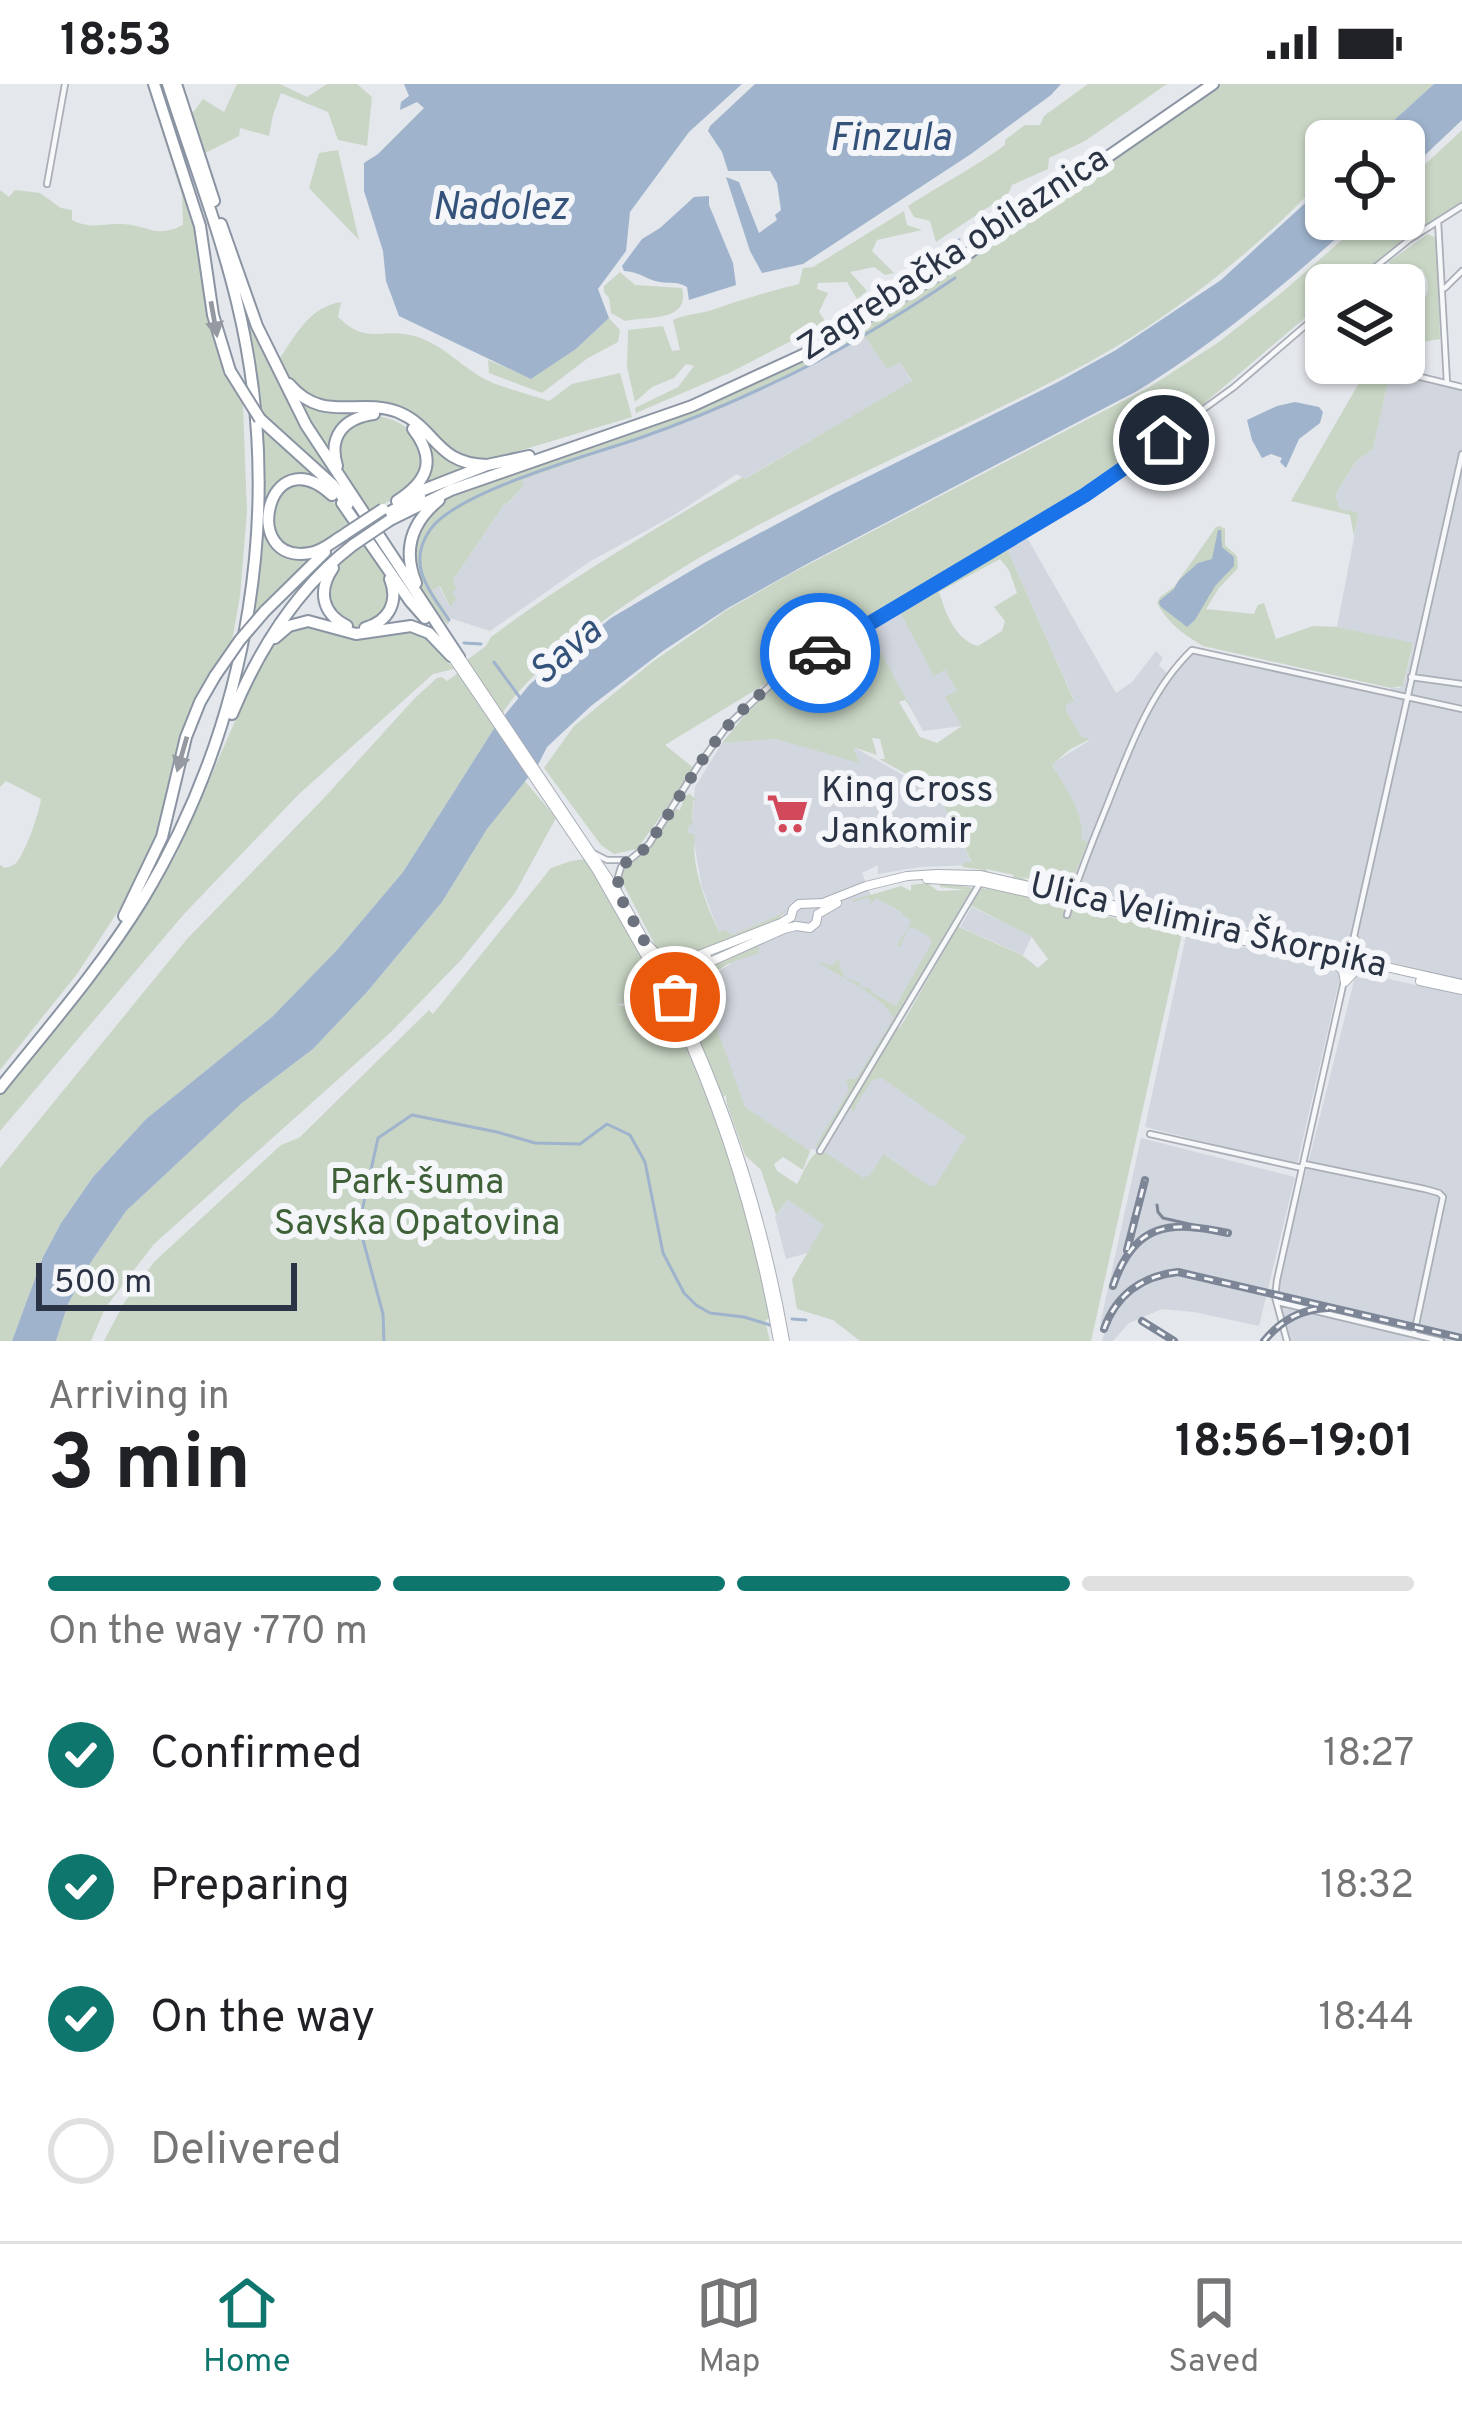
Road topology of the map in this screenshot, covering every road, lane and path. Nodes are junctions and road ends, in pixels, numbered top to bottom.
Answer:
1 (65, 84) edge
2 (165, 84) edge
3 (1202, 84) edge
4 (1213, 84) edge
5 (47, 184) dead end
6 (1462, 206) edge
7 (1438, 221) junction
8 (1381, 264) edge
9 (1462, 271) edge
10 (1442, 290) junction
11 (1305, 326) edge
12 (268, 352) junction
13 (1425, 378) edge
14 (1447, 383) junction
15 (1462, 387) edge
16 (1462, 454) edge
17 (300, 456) junction
18 (529, 456) junction
19 (487, 465) junction
20 (508, 470) junction
21 (340, 479) junction
22 (343, 505) junction
23 (387, 512) junction
24 (348, 538) junction
25 (384, 565) junction
26 (428, 616) junction
27 (258, 659) junction
28 (458, 661) junction
29 (1411, 677) junction
30 (1462, 684) edge
31 (1407, 697) junction
32 (1462, 709) edge
33 (200, 788) junction
34 (570, 826) junction
35 (592, 853) junction
36 (627, 860) junction
37 (981, 882) junction
38 (618, 893) junction
39 (1072, 899) junction
40 (816, 910) junction
41 (1067, 915) dead end
42 (124, 916) junction
43 (794, 922) junction
44 (1354, 940) junction
45 (647, 944) junction
46 (741, 944) junction
47 (1343, 960) junction
48 (1371, 967) junction
49 (662, 979) junction
50 (1345, 982) junction
51 (1462, 987) edge
52 (679, 1006) junction
53 (654, 1026) junction
54 (696, 1056) junction
55 (0, 1077) edge
56 (0, 1088) edge
57 (1150, 1134) dead end
58 (820, 1150) dead end
59 (1303, 1166) junction
60 (1276, 1301) junction
61 (778, 1321) junction
62 (1414, 1334) junction
63 (782, 1341) edge
64 (1288, 1341) edge
65 (1442, 1341) edge

1 - 5 street
2 - 12 highway
2 -> 17 highway, bridge
2 - 33 highway
2 - 42 highway
3 - 18 highway, Zagrebačka obilaznica
4 - 20 highway, Zagrebačka obilaznica
6 - 7 street
7 - 8 street
7 - 10 street
9 - 10 street
10 - 14 street
11 - 36 street
12 - 19 highway
12 - 21 highway
13 - 14 street
14 - 15 street
16 - 29 street
17 - 22 highway
17 - 26 highway
18 - 19 highway
18 - 23 highway, Zagrebačka obilaznica
19 - 23 highway
20 - 23 highway, Zagrebačka obilaznica
20 - 26 highway
21 - 23 highway
21 - 26 highway
22 - 24 highway
22 - 25 highway
23 - 24 highway, bridge
24 - 25 highway
24 - 27 highway
24 -> 42 highway, bridge
25 - 26 highway
26 - 28 highway
27 - 28 highway
27 - 33 highway
28 - 34 main road
29 - 30 street
29 - 31 street
31 - 32 street
31 - 39 street
31 - 44 street
33 - 56 highway
34 - 35 main road
34 - 49 main road
35 - 36 street
35 - 38 main road
36 - 38 street
37 - 39 main road, Ulica Velimira Škorpika
37 - 40 main road, Ulica Velimira Škorpika
37 - 58 street
38 - 45 main road
39 - 40 main road, Ulica Velimira Škorpika
39 - 41 street
39 - 47 main road, Ulica Velimira Škorpika
40 - 43 main road
40 - 43 main road
42 - 55 highway
43 - 46 main road
44 - 47 main road
44 - 48 main road
45 - 46 main road
45 - 49 main road
46 - 52 main road
46 - 53 main road
47 - 48 main road, Ulica Velimira Škorpika
47 - 50 street
47 - 50 main road
48 - 50 main road
48 - 51 main road, Ulica Velimira Škorpika
49 - 52 main road
49 - 53 main road
49 - 54 main road
50 - 59 street
52 - 61 main road
53 - 54 main road
54 - 61 main road
57 - 59 street
59 - 60 street
59 - 62 street
60 - 62 street
60 - 64 street
61 - 63 main road
62 - 65 street

